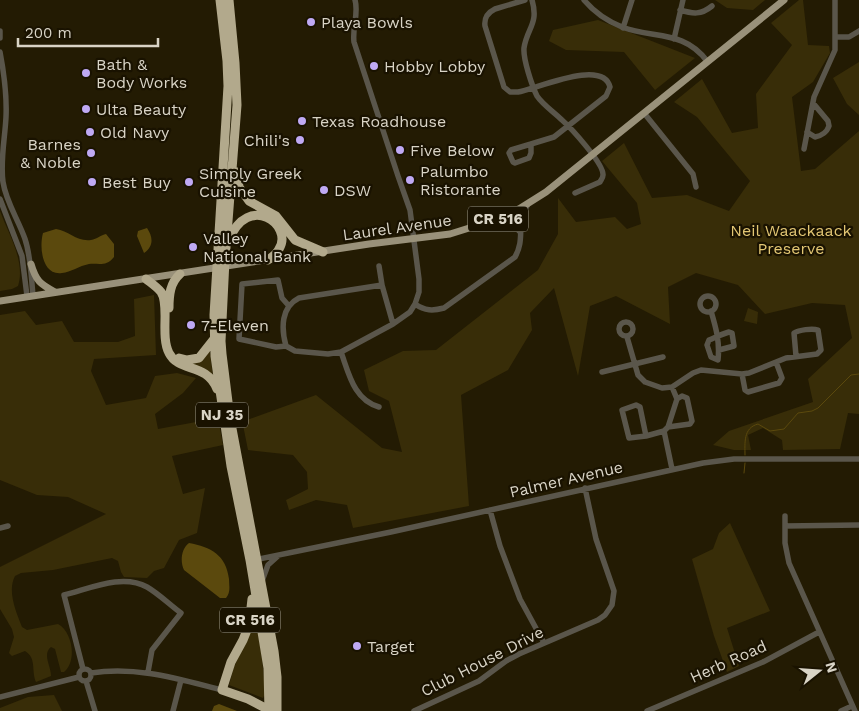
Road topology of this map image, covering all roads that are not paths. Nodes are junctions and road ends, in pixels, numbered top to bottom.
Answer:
1 (220, 0) edge
2 (229, 0) edge
3 (355, 0) edge
4 (524, 0) edge
5 (532, 0) edge
6 (584, 0) edge
7 (632, 0) edge
8 (682, 0) edge
9 (784, 0) edge
10 (835, 0) edge
11 (712, 6) dead end
12 (680, 10) junction
13 (623, 28) junction
14 (859, 31) edge
15 (0, 32) edge
16 (835, 37) junction
17 (0, 38) edge
18 (674, 39) junction
19 (0, 52) edge
20 (707, 61) junction
21 (534, 87) junction
22 (813, 103) junction
23 (644, 113) junction
24 (568, 126) junction
25 (807, 132) junction
26 (236, 140) junction
27 (531, 144) dead end
28 (804, 149) dead end
29 (592, 154) junction
30 (696, 187) dead end
31 (575, 193) dead end
32 (0, 199) edge
33 (528, 204) junction
34 (508, 215) junction
35 (521, 238) junction
36 (414, 240) junction
37 (226, 250) junction
38 (323, 252) junction
39 (268, 260) junction
40 (31, 264) junction
41 (379, 266) dead end
42 (221, 267) junction
43 (180, 274) junction
44 (146, 279) junction
45 (382, 285) junction
46 (55, 292) junction
47 (30, 296) junction
48 (0, 301) edge
49 (415, 304) junction
50 (289, 306) junction
51 (711, 311) dead end
52 (393, 324) junction
53 (718, 336) junction
54 (627, 337) junction
55 (214, 339) junction
56 (286, 346) junction
57 (719, 350) junction
58 (341, 352) junction
59 (796, 356) junction
60 (663, 357) dead end
61 (776, 362) junction
62 (634, 364) junction
63 (602, 372) dead end
64 (742, 374) junction
65 (672, 387) junction
66 (220, 397) junction
67 (677, 398) junction
68 (380, 407) dead end
69 (666, 430) junction
70 (646, 436) junction
71 (859, 459) edge
72 (672, 470) junction
73 (585, 488) junction
74 (490, 510) junction
75 (785, 516) dead end
76 (859, 525) edge
77 (8, 526) dead end
78 (785, 526) junction
79 (0, 528) edge
80 (282, 554) junction
81 (253, 560) junction
82 (252, 578) junction
83 (262, 583) junction
84 (819, 632) junction
85 (544, 643) junction
86 (83, 669) junction
87 (148, 672) junction
88 (91, 673) junction
89 (79, 676) junction
90 (181, 680) junction
91 (86, 681) junction
92 (222, 690) junction
93 (0, 697) edge
94 (854, 709) edge
95 (95, 711) edge
96 (173, 711) edge
97 (271, 711) edge
98 (414, 711) edge
99 (647, 711) edge
100 (841, 711) edge

1 - 42 highway, NJ 35
2 - 26 highway, NJ 35
3 - 36 street
4 - 21 street
5 - 21 street
6 - 13 street
7 - 13 street
8 - 12 street
9 - 20 main road, Laurel Avenue / CR 516
10 - 16 street
11 - 12 street
12 - 18 street
13 - 18 street
14 - 16 street
15 - 17 street
16 - 22 street
18 - 20 street
19 - 40 street
20 - 23 main road, Laurel Avenue / CR 516
21 - 24 street
21 - 24 street
22 - 25 street
22 - 25 street
23 - 29 main road, Laurel Avenue / CR 516
23 - 30 street
24 - 27 street
24 - 29 street
25 - 28 street
26 - 37 highway, NJ 35
26 - 38 highway
29 - 31 street
29 - 33 main road, Laurel Avenue / CR 516
32 - 47 street
33 - 34 main road, Laurel Avenue / CR 516
33 - 35 street
34 - 35 street
34 - 36 main road, Laurel Avenue / CR 516
35 - 49 street
36 - 38 main road, Laurel Avenue / CR 516
36 - 49 street
37 - 39 highway
37 - 42 highway, NJ 35
38 - 39 main road, Laurel Avenue / CR 516
39 - 42 main road, Laurel Avenue / CR 516
40 - 46 main road
40 - 47 street
41 - 45 street
42 - 43 main road, Laurel Avenue
42 - 55 highway, NJ 35
42 - 81 highway, NJ 35
43 - 44 main road, Laurel Avenue
43 - 55 highway
44 - 46 main road, Laurel Avenue
44 - 66 highway
45 - 50 street
45 - 52 street
46 - 47 main road, Laurel Avenue
47 - 48 main road, Laurel Avenue
49 - 52 street
50 - 56 street
50 - 56 street
51 - 53 street
52 - 58 street
53 - 57 street
53 - 57 street
53 - 57 street
54 - 54 street
54 - 62 street
55 - 66 highway, NJ 35
56 - 58 street
58 - 68 street
59 - 59 street
59 - 61 street
60 - 62 street
61 - 64 street
61 - 64 street
62 - 63 street
62 - 65 street
64 - 65 street
65 - 67 street
66 - 81 highway, NJ 35
67 - 69 street
67 - 69 street
69 - 70 street
69 - 72 street
70 - 70 street
71 - 72 street, Palmer Avenue
72 - 73 street, Palmer Avenue
73 - 74 street, Palmer Avenue
73 - 85 street, Club House Drive
74 - 80 street, Palmer Avenue
74 - 85 street
75 - 78 street
76 - 78 street
77 - 79 street
78 - 84 street
80 - 81 street, Palmer Avenue
80 - 83 street
81 - 82 highway, NJ 35
81 - 83 highway, NJ 35
82 - 92 highway, CR 516
82 - 97 highway, NJ 35
83 - 97 highway, NJ 35
84 - 94 street
84 - 99 street, Herb Road
85 - 98 street, Club House Drive
86 - 87 street
86 - 88 street
86 - 89 street
87 - 88 street
87 - 90 street
88 - 91 street
89 - 91 street
89 - 93 street
90 - 92 street
90 - 96 street
91 - 95 street
92 - 97 highway
94 - 100 street

